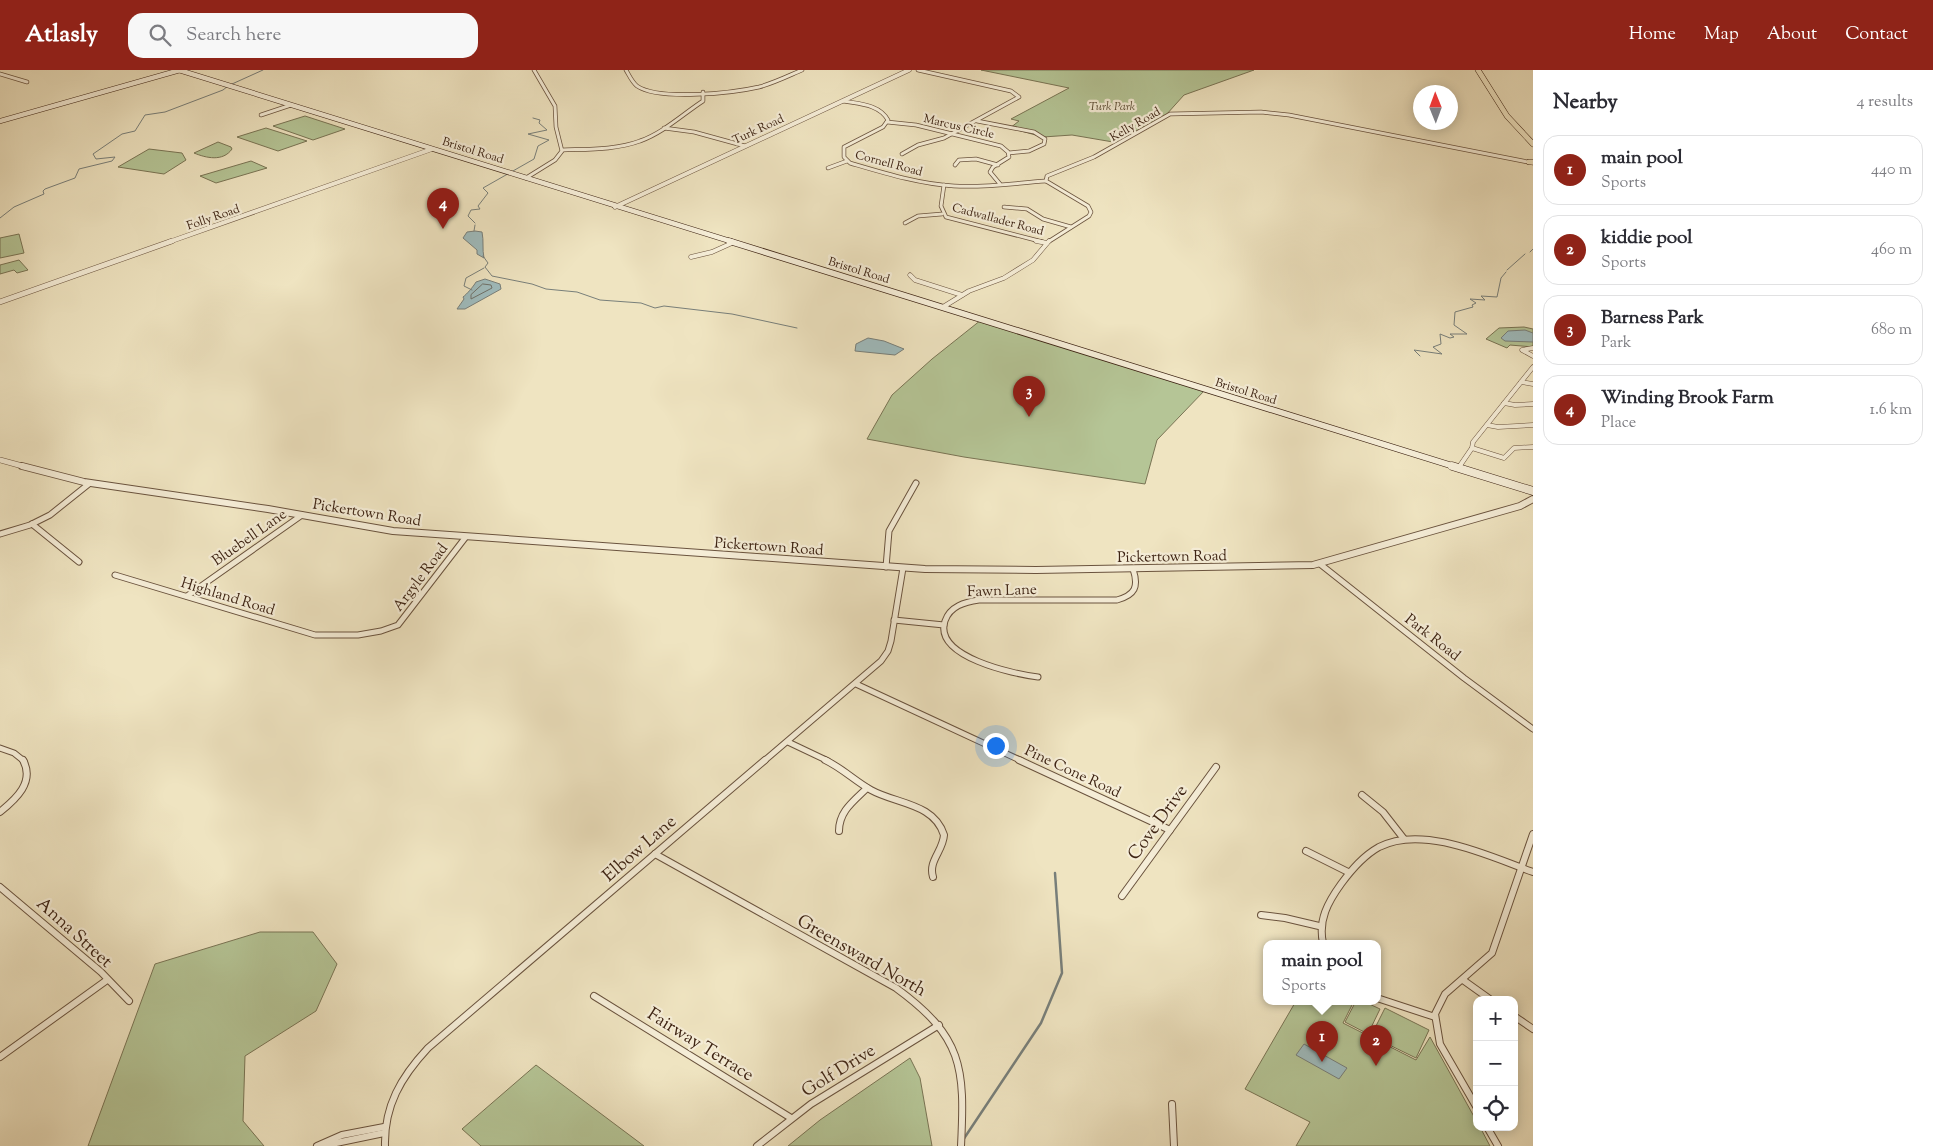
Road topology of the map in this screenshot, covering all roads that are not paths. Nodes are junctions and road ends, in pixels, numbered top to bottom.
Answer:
1 (180, 70) edge
2 (534, 70) edge
3 (626, 70) edge
4 (802, 70) edge
5 (909, 70) edge
6 (918, 70) edge
7 (1478, 70) edge
8 (1483, 70) edge
9 (0, 74) edge
10 (27, 82) dead end
11 (703, 92) junction
12 (843, 100) junction
13 (291, 105) junction
14 (261, 115) dead end
15 (1511, 119) junction
16 (0, 121) edge
17 (976, 121) junction
18 (887, 122) junction
19 (664, 128) junction
20 (952, 133) junction
21 (1533, 144) edge
22 (745, 146) junction
23 (432, 149) junction
24 (562, 150) junction
25 (1009, 153) junction
26 (902, 154) dead end
27 (847, 161) junction
28 (1532, 162) edge
29 (998, 164) junction
30 (955, 165) dead end
31 (828, 168) dead end
32 (526, 178) junction
33 (1046, 181) junction
34 (1000, 184) junction
35 (944, 185) junction
36 (615, 207) junction
37 (1004, 207) dead end
38 (942, 214) junction
39 (905, 223) dead end
40 (1071, 227) junction
41 (732, 243) junction
42 (1047, 243) junction
43 (690, 257) dead end
44 (910, 275) dead end
45 (962, 295) junction
46 (0, 302) edge
47 (943, 307) junction
48 (1533, 348) edge
49 (1533, 356) edge
50 (1533, 367) edge
51 (1521, 382) junction
52 (1533, 384) edge
53 (1504, 403) junction
54 (1533, 404) edge
55 (1487, 425) junction
56 (1533, 425) edge
57 (1532, 447) edge
58 (1472, 448) junction
59 (0, 460) edge
60 (1459, 467) junction
61 (90, 483) junction
62 (916, 483) dead end
63 (1533, 491) edge
64 (1533, 499) edge
65 (302, 515) junction
66 (32, 524) junction
67 (0, 534) edge
68 (465, 538) junction
69 (79, 562) dead end
70 (1320, 564) junction
71 (886, 567) junction
72 (902, 568) junction
73 (1133, 569) junction
74 (115, 575) dead end
75 (187, 596) junction
76 (894, 620) junction
77 (944, 625) junction
78 (334, 637) joint
79 (1038, 677) dead end
80 (856, 684) junction
81 (1533, 729) edge
82 (788, 742) junction
83 (0, 748) edge
84 (1216, 767) dead end
85 (867, 788) junction
86 (1362, 795) dead end
87 (0, 812) edge
88 (1170, 830) junction
89 (839, 831) dead end
90 (1533, 834) edge
91 (1404, 839) junction
92 (1306, 852) dead end
93 (655, 854) junction
94 (1521, 868) junction
95 (1348, 872) junction
96 (1533, 872) edge
97 (933, 876) dead end
98 (0, 886) edge
99 (1122, 896) dead end
100 (1261, 915) dead end
101 (1320, 926) junction
102 (1322, 940) edge
103 (107, 980) junction
104 (1463, 980) junction
105 (594, 996) dead end
106 (1486, 996) edge
107 (1381, 999) edge
108 (129, 1001) dead end
109 (1435, 1017) junction
110 (1518, 1019) edge
111 (939, 1025) junction
112 (1533, 1030) edge
113 (0, 1057) edge
114 (1473, 1101) edge
115 (1172, 1104) dead end
116 (791, 1118) junction
117 (384, 1130) junction
118 (1489, 1131) edge
119 (318, 1146) edge
120 (322, 1146) edge
121 (385, 1146) edge
122 (757, 1146) edge
123 (962, 1146) edge
124 (1174, 1146) edge
125 (1498, 1146) edge

1 - 13 main road, Bristol Road
1 - 16 main road
2 - 24 street
3 - 11 street
4 - 11 street
5 - 12 street, Turk Road
6 - 17 street
7 - 15 highway
8 - 15 highway
9 - 10 street
11 - 19 street
12 - 18 street
12 - 22 street, Turk Road
13 - 14 street
13 - 23 main road, Bristol Road
15 - 21 highway
17 - 20 street
17 - 25 street
18 - 20 street, Marcus Circle
18 - 27 street, Cornell Road
19 - 22 street
19 - 24 street
20 - 25 street, Marcus Circle
20 - 26 street
22 - 36 street, Turk Road
23 - 32 main road, Bristol Road
23 - 46 street, Folly Road
24 - 32 street
25 - 29 street, Marcus Circle
27 - 31 street
27 - 35 street, Cornell Road
28 - 33 street, Kelly Road
29 - 30 street
29 - 34 street
32 - 36 main road, Bristol Road
33 - 34 street, Cornell Road
33 - 40 street
34 - 35 street, Cornell Road
35 - 38 street, Cadwallader Road
36 - 41 main road, Bristol Road
37 - 40 street
38 - 39 street
38 - 42 street, Cadwallader Road
40 - 42 street
41 - 43 street
41 - 47 main road, Bristol Road
42 - 45 street
44 - 45 street
45 - 47 street
47 - 60 main road, Bristol Road
48 - 49 street
50 - 51 street
51 - 52 street
51 - 53 street
53 - 54 street
53 - 55 street
55 - 56 street
55 - 58 street
57 - 58 street
58 - 60 street
59 - 61 street, Pickertown Road
60 - 63 main road, Bristol Road
61 - 65 street, Pickertown Road
61 - 66 street
62 - 71 street
64 - 70 street, Pickertown Road
65 - 68 street, Pickertown Road
65 - 75 street, Bluebell Lane
66 - 67 street
66 - 69 street
68 - 71 street, Pickertown Road
68 - 78 street, Argyle Road
70 - 73 street, Pickertown Road
70 - 81 street, Park Road
71 - 72 street, Pickertown Road
72 - 73 street, Pickertown Road
72 - 76 street, Elbow Lane
73 - 77 street, Fawn Lane
74 - 75 street, Highland Road
75 - 78 street, Highland Road
76 - 77 street
76 - 80 street, Elbow Lane
77 - 79 street
80 - 82 street, Elbow Lane
80 - 88 street, Pine Cone Road
82 - 85 street
82 - 93 street, Elbow Lane
83 - 87 street
84 - 88 street, Cove Drive
85 - 89 street
85 - 97 street
86 - 91 street
88 - 99 street, Cove Drive
90 - 94 street
91 - 94 street
91 - 95 street
92 - 95 street
93 - 111 street, Greensward North
93 - 117 street, Elbow Lane
94 - 96 street
94 - 104 street
95 - 101 street
98 - 103 street, Anna Street
100 - 101 street
101 - 102 street
103 - 108 street, Anna Street
103 - 113 street
104 - 106 street
104 - 109 street
105 - 116 street, Fairway Terrace
107 - 109 street
109 - 114 street
110 - 112 street
111 - 116 street, Golf Drive
111 - 123 street, Greensward North
115 - 124 street
116 - 122 street, Golf Drive
117 - 119 street
117 - 120 street
117 - 121 street, Elbow Lane
118 - 125 street

